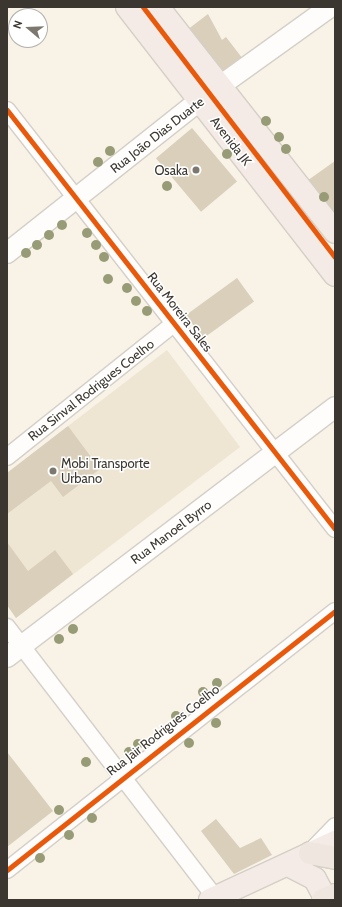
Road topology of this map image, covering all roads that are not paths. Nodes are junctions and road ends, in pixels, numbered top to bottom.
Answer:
1 (127, 7) edge
2 (158, 7) edge
3 (330, 7) edge
4 (219, 86) junction
5 (199, 101) junction
6 (7, 110) edge
7 (78, 197) junction
8 (335, 232) edge
9 (7, 253) edge
10 (335, 275) edge
11 (175, 323) junction
12 (335, 407) edge
13 (275, 453) junction
14 (7, 457) edge
15 (335, 529) edge
16 (335, 610) edge
17 (7, 627) edge
18 (14, 652) edge
19 (122, 776) junction
20 (335, 826) edge
21 (335, 842) edge
22 (310, 853) junction
23 (335, 858) edge
24 (288, 865) junction
25 (7, 870) edge
26 (327, 898) edge
27 (212, 899) edge

1 - 5 main road, Avenida JK
2 - 4 main road, Avenida JK
3 - 4 street, Rua João Dias Duarte
4 - 5 street, Rua João Dias Duarte
4 - 8 main road, Avenida JK
5 - 7 street, Rua João Dias Duarte
5 - 10 main road, Avenida JK
6 - 7 street, Rua Moreira Sales
7 - 9 street, Rua João Dias Duarte
7 - 11 street, Rua Moreira Sales
11 - 13 street, Rua Moreira Sales
11 - 14 street, Rua Sinval Rodrigues Coelho
12 - 13 street, Rua Manoel Byrro
13 - 15 street, Rua Moreira Sales
13 - 18 street, Rua Manoel Byrro
16 - 19 street, Rua Jair Rodrigues Coelho
17 - 18 street
18 - 19 street
19 - 25 street, Rua Jair Rodrigues Coelho
19 - 27 street
20 - 22 street
21 - 22 main road
22 - 23 highway
22 - 24 main road
24 - 26 main road
24 - 27 main road

